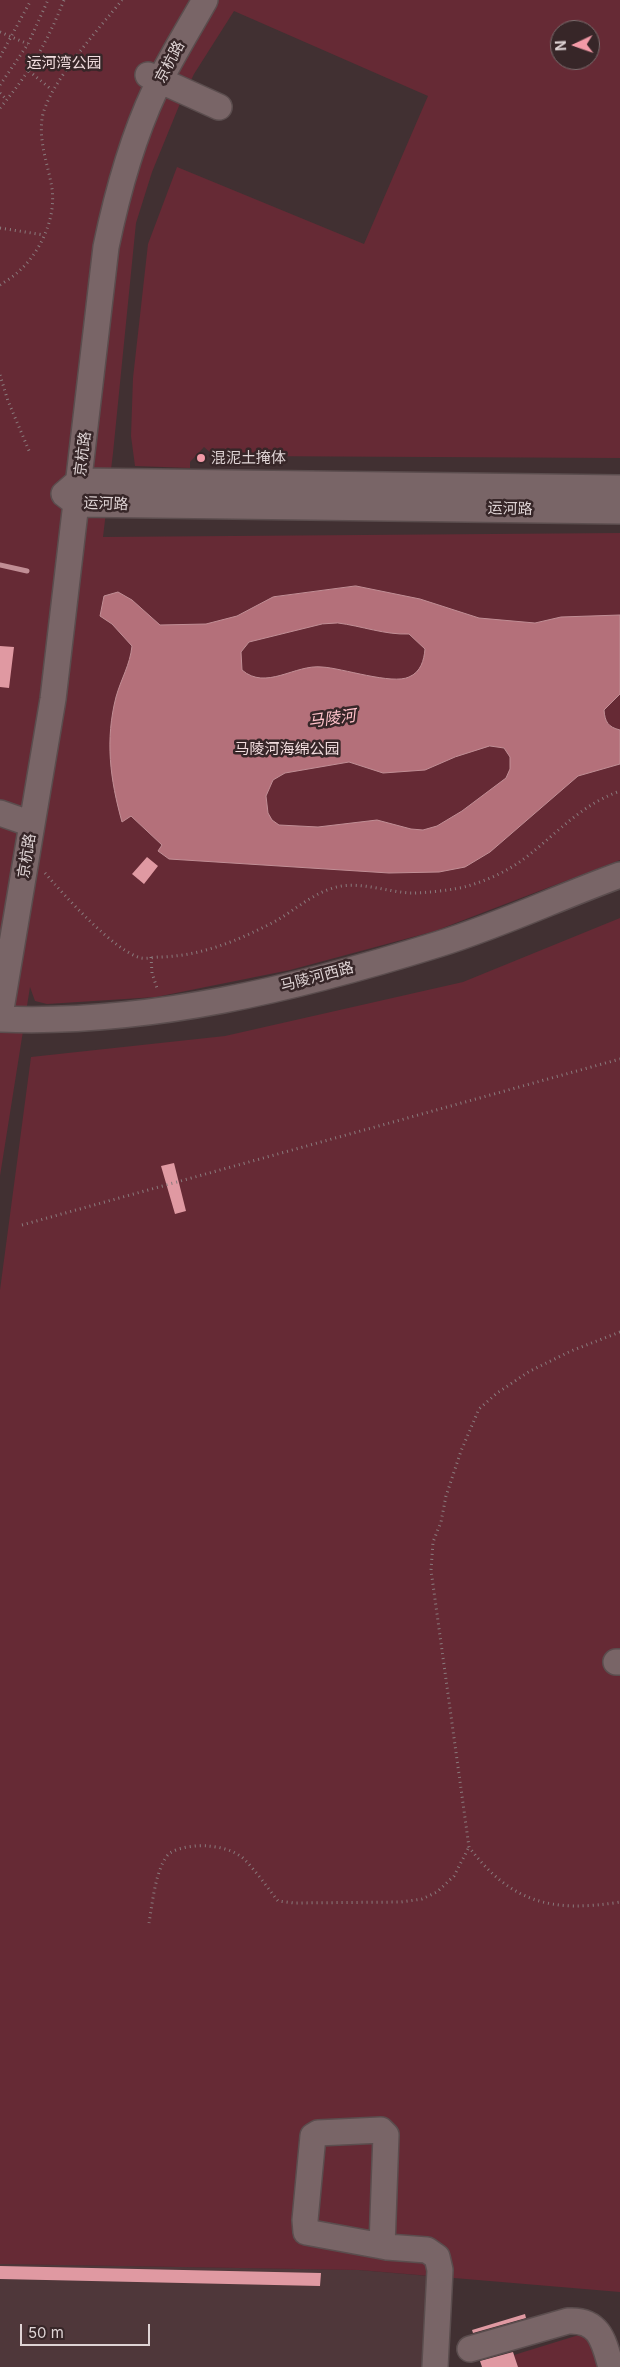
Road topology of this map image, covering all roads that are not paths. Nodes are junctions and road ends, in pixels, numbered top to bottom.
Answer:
1 (188, 0) edge
2 (206, 0) edge
3 (154, 77) junction
4 (219, 107) dead end
5 (620, 488) edge
6 (74, 493) junction
7 (620, 511) edge
8 (11, 817) edge
9 (620, 876) edge
10 (0, 941) edge
11 (0, 1015) edge
12 (0, 1019) edge
13 (382, 2246) junction
14 (470, 2349) dead end
15 (436, 2367) edge
16 (611, 2367) edge

1 - 3 street, 京杭路
2 - 3 street, 京杭路
3 - 4 street
3 - 6 street, 京杭路
5 - 6 street, 运河路
6 - 7 street, 运河路
6 - 8 street, 京杭路
6 - 11 street, 京杭路
8 - 10 street, 京杭路
9 - 12 street, 马陵河西路
13 - 13 street
13 - 15 street
14 - 16 street

